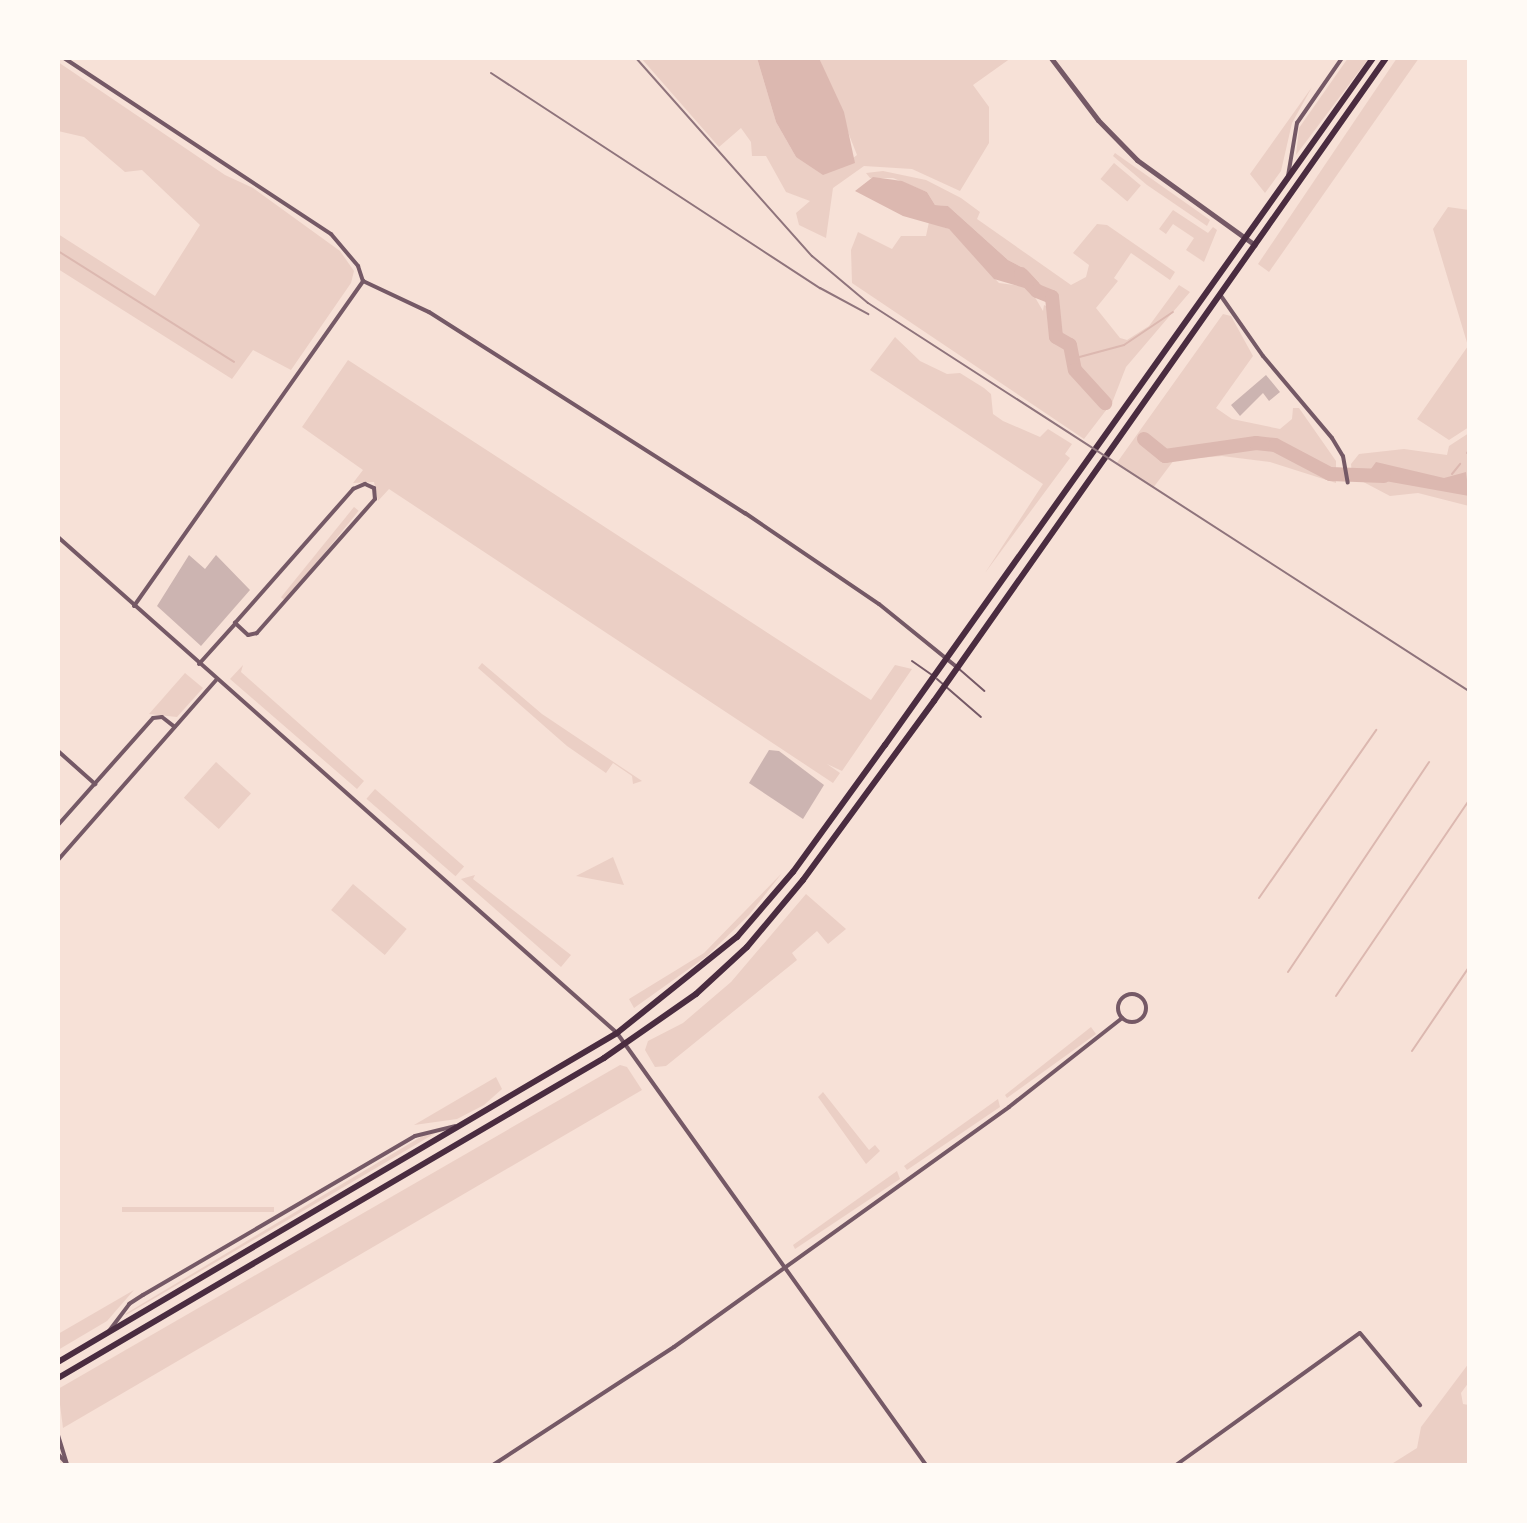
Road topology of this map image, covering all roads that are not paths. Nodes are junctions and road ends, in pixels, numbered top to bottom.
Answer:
1 (64, 58) edge
2 (1051, 58) edge
3 (1342, 58) edge
4 (1373, 58) edge
5 (1386, 58) edge
6 (1115, 138) junction
7 (1109, 143) dead end
8 (1288, 179) junction
9 (1244, 238) junction
10 (1256, 246) junction
11 (363, 281) junction
12 (1221, 296) junction
13 (1347, 481) dead end
14 (58, 537) edge
15 (134, 606) junction
16 (235, 623) junction
17 (947, 660) junction
18 (912, 661) dead end
19 (199, 664) junction
20 (958, 668) junction
21 (934, 677) junction
22 (217, 679) junction
23 (946, 685) junction
24 (984, 691) dead end
25 (981, 717) dead end
26 (175, 727) junction
27 (58, 751) edge
28 (95, 784) junction
29 (58, 825) edge
30 (58, 860) edge
31 (1122, 1018) junction
32 (617, 1033) junction
33 (626, 1044) junction
34 (461, 1126) junction
35 (783, 1267) junction
36 (108, 1333) junction
37 (58, 1362) edge
38 (58, 1378) edge
39 (1420, 1405) dead end
40 (58, 1435) edge
41 (58, 1454) edge
42 (68, 1465) edge
43 (493, 1465) edge
44 (926, 1465) edge
45 (1176, 1465) edge

1 - 11 street
2 - 6 street
3 - 8 street
4 - 8 main road
5 - 10 main road
6 - 7 lane
6 - 9 street
8 - 9 main road
9 - 10 street
9 - 17 main road
10 - 12 main road
11 - 15 street
11 - 17 street
12 - 13 street
12 - 20 main road
14 - 15 street
15 - 19 street
16 - 16 street
16 - 19 street
17 - 20 street
17 - 21 main road
18 - 21 lane
19 - 22 street
20 - 23 main road
20 - 24 lane
21 - 23 lane
21 - 32 main road
22 - 26 street
22 - 32 street
23 - 25 lane
23 - 33 main road
26 - 28 street
26 - 30 street
27 - 28 street
28 - 29 street
31 - 31 street
31 - 35 street
32 - 33 street
32 - 34 main road
33 - 35 street
33 - 38 main road
34 - 36 main road
34 - 36 street
35 - 43 street
35 - 44 street
36 - 37 main road
39 - 45 street
40 - 42 street
41 - 42 street

